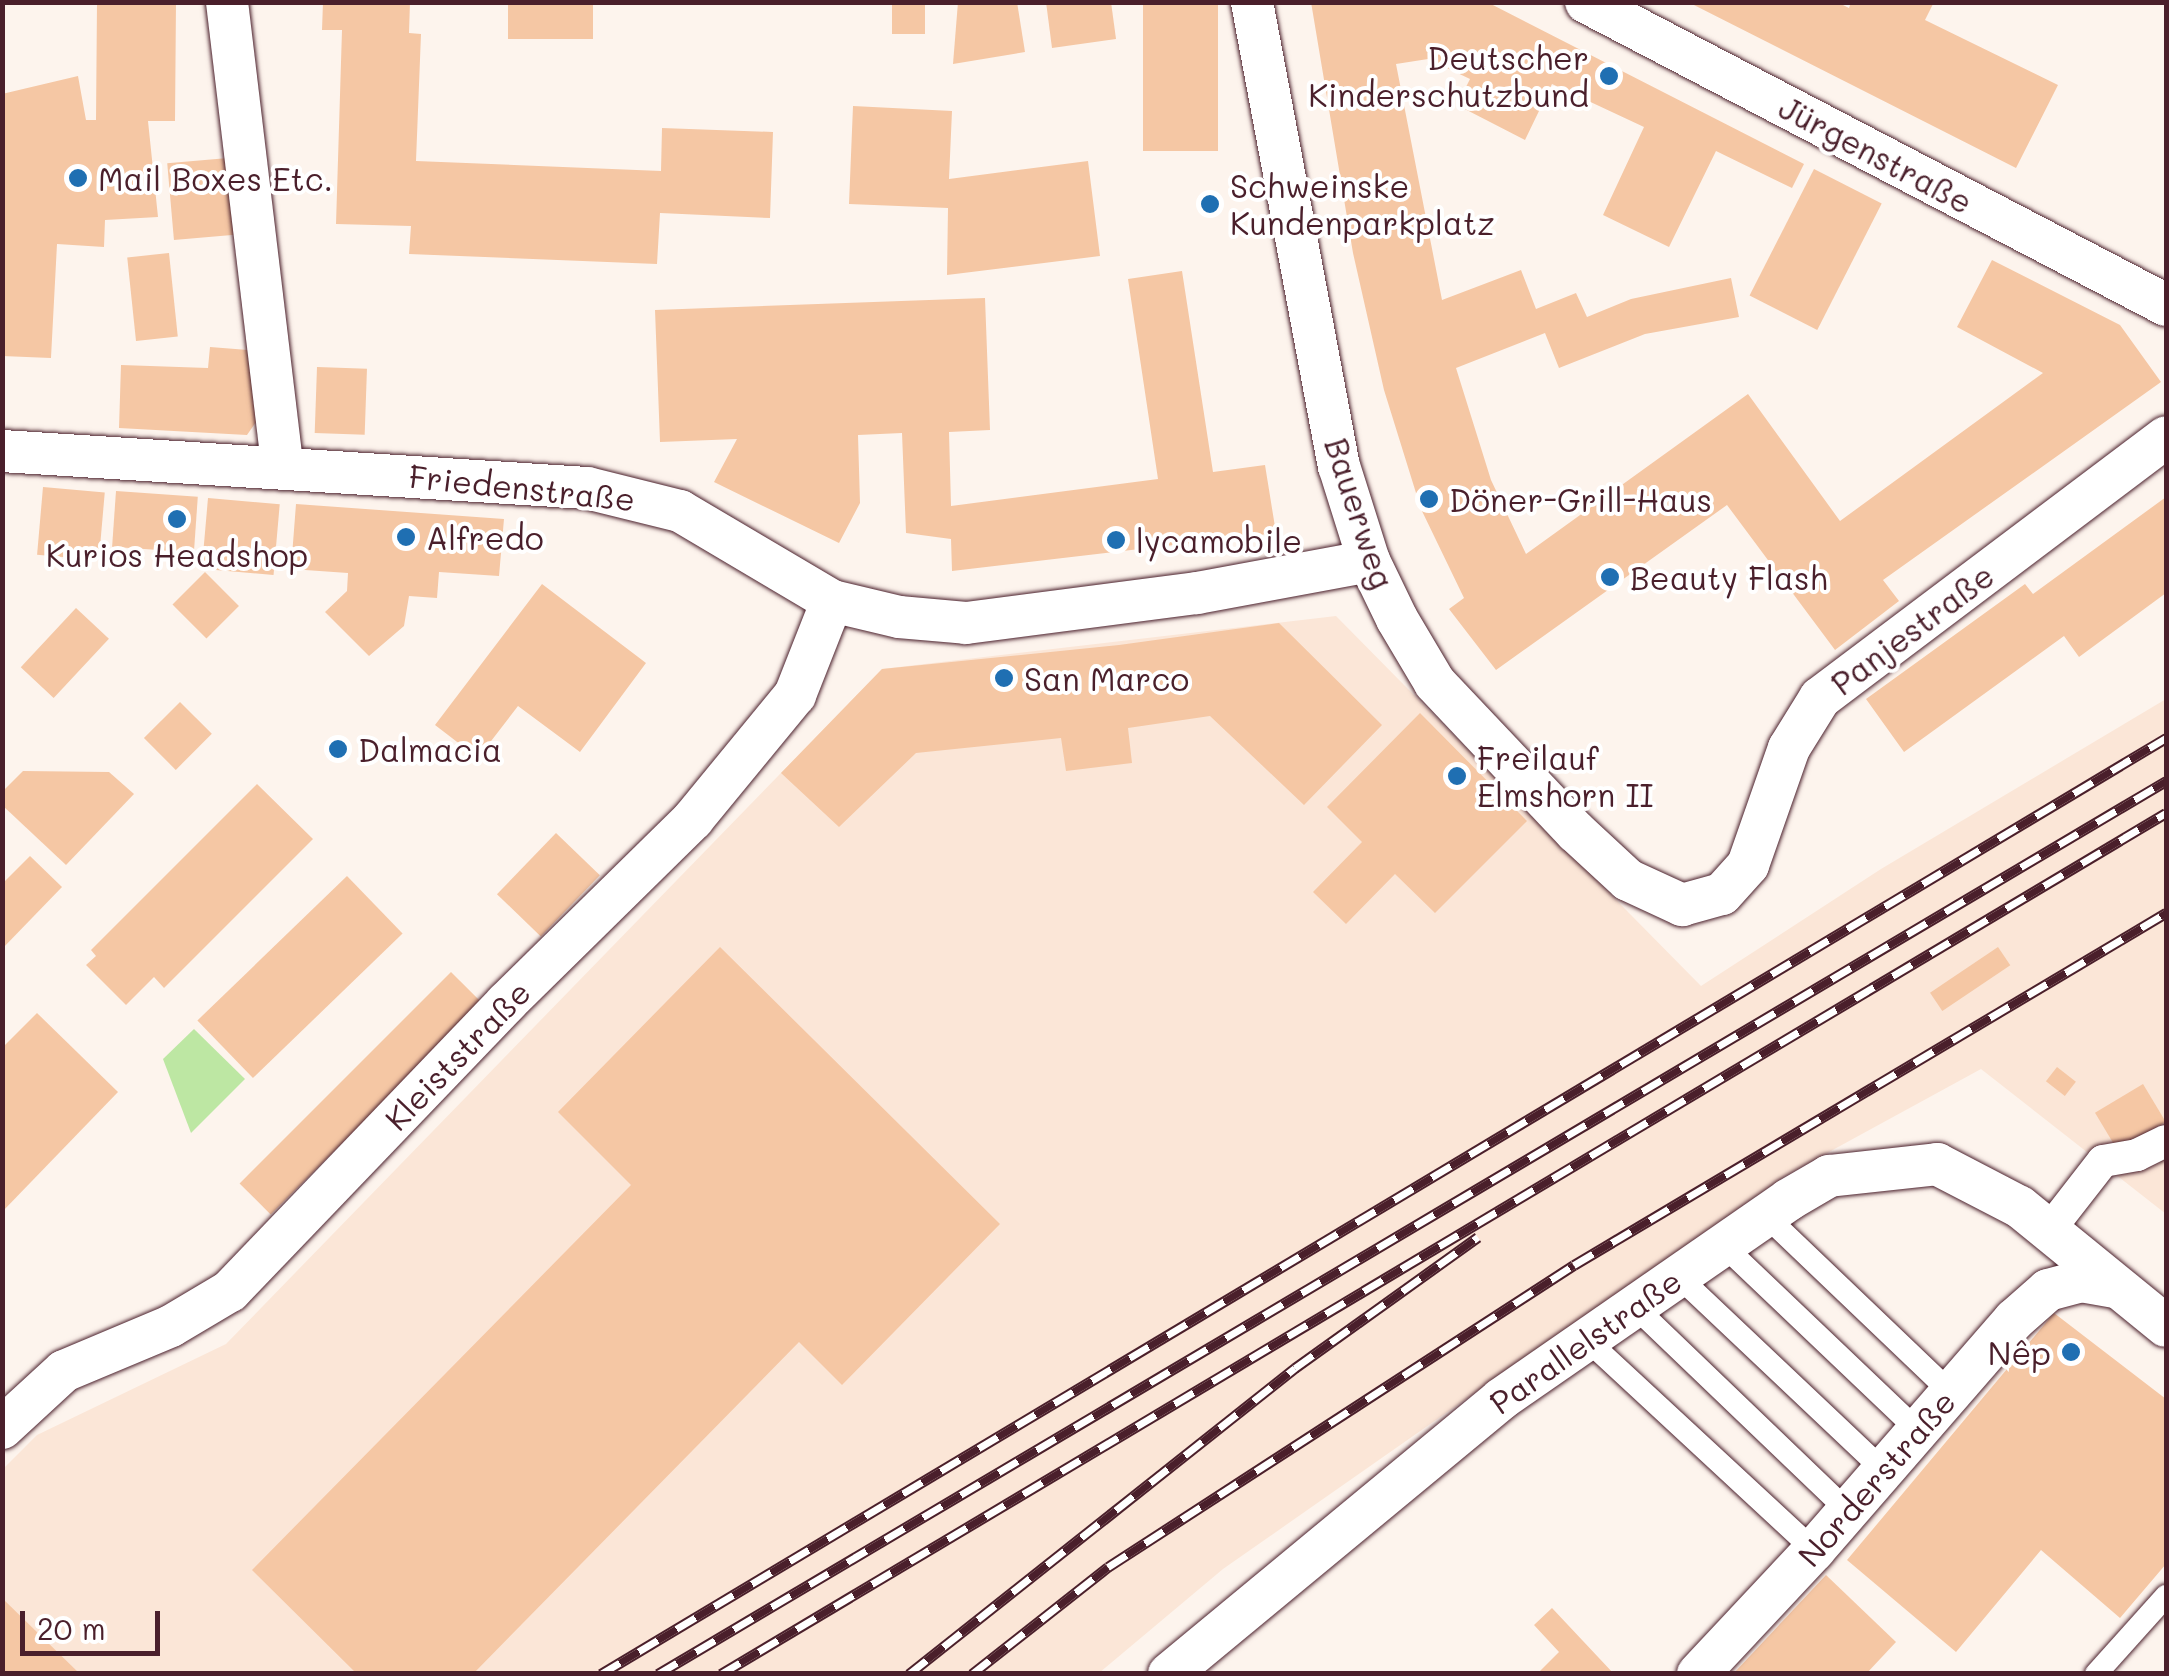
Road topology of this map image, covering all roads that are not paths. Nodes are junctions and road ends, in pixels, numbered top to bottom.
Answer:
1 (227, 2) edge
2 (1252, 2) edge
3 (1586, 2) edge
4 (2166, 305) edge
5 (2166, 437) edge
6 (2, 450) edge
7 (282, 466) junction
8 (1369, 560) junction
9 (832, 601) junction
10 (1682, 905) joint
11 (2166, 1140) edge
12 (1765, 1215) junction
13 (2050, 1229) junction
14 (1723, 1244) junction
15 (1678, 1276) junction
16 (2116, 1287) junction
17 (1634, 1306) junction
18 (2166, 1326) edge
19 (1586, 1339) junction
20 (1951, 1392) junction
21 (2, 1428) edge
22 (1918, 1431) junction
23 (1883, 1470) junction
24 (1848, 1511) junction
25 (1814, 1550) junction
26 (2166, 1596) edge
27 (1169, 1674) edge
28 (1698, 1674) edge
29 (2096, 1674) edge

1 - 7 street
2 - 8 street, Bauerweg
3 - 4 street, Jürgenstraße
5 - 10 street, Panjestraße
6 - 7 street, Friedenstraße
7 - 9 street, Friedenstraße
8 - 9 street, Friedenstraße
8 - 10 street, Bauerweg
9 - 21 street, Kleiststraße
11 - 13 street
12 - 13 street, Parallelstraße
12 - 14 street, Parallelstraße
12 - 20 lane
13 - 16 street, Parallelstraße
14 - 15 street, Parallelstraße
14 - 22 lane
15 - 17 street, Parallelstraße
15 - 23 lane
16 - 18 street, Parallelstraße
16 - 20 street, Norderstraße
17 - 19 street, Parallelstraße
17 - 24 lane
19 - 25 lane
19 - 27 street, Parallelstraße
20 - 22 street, Norderstraße
22 - 23 street, Norderstraße
23 - 24 street, Norderstraße
24 - 25 street, Norderstraße
25 - 28 street, Norderstraße
26 - 29 lane

